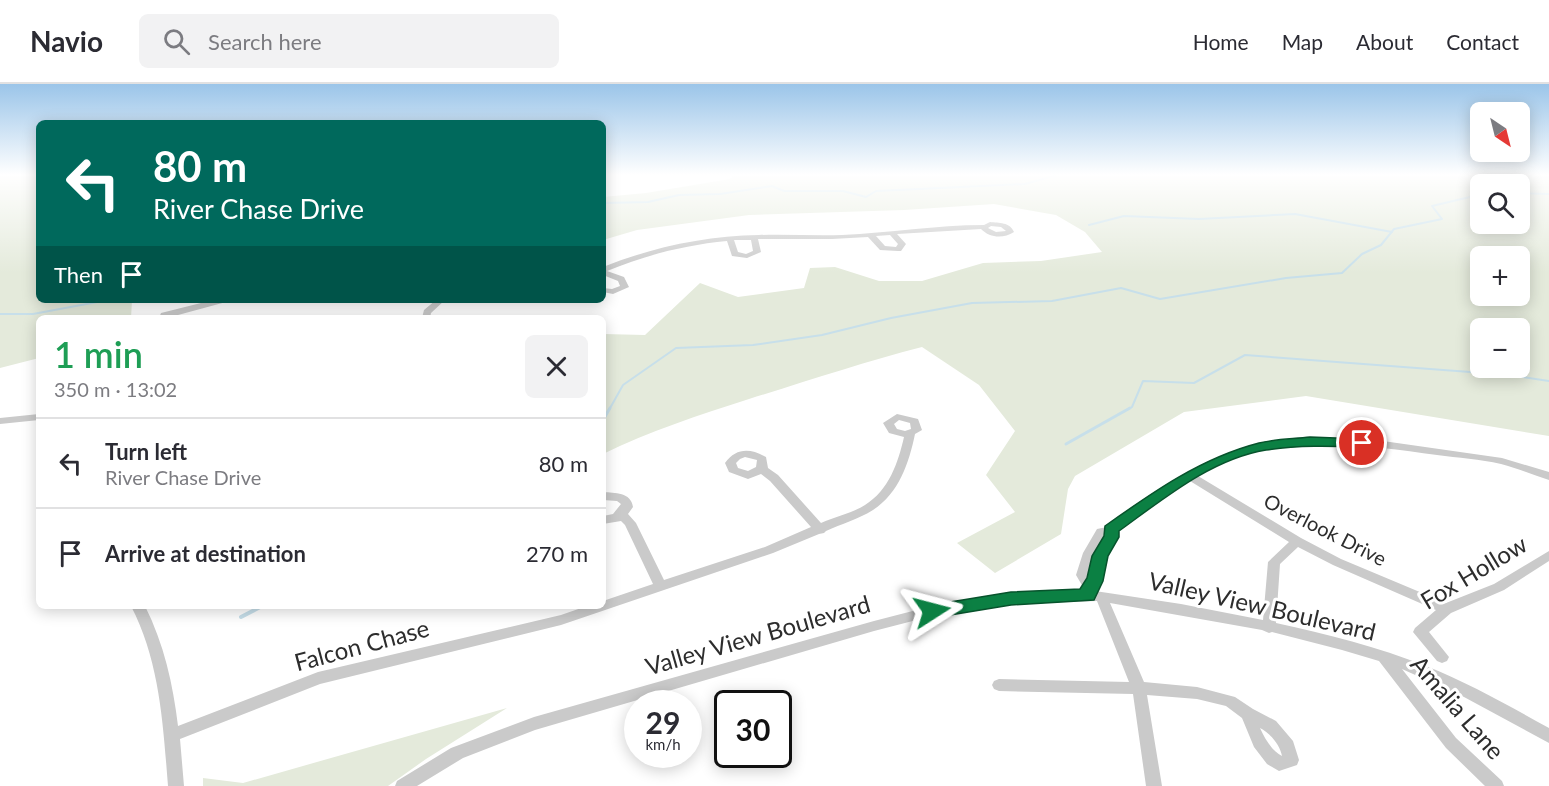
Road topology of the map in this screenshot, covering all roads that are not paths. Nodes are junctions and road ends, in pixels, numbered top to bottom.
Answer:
1 (984, 227) dead end
2 (892, 233) junction
3 (870, 235) junction
4 (754, 237) junction
5 (729, 239) junction
6 (606, 270) edge
7 (606, 272) edge
8 (606, 291) edge
9 (212, 303) edge
10 (438, 303) edge
11 (170, 315) edge
12 (426, 315) edge
13 (36, 417) edge
14 (0, 421) edge
15 (910, 434) dead end
16 (762, 469) dead end
17 (1190, 476) junction
18 (1549, 476) edge
19 (606, 496) edge
20 (622, 515) junction
21 (606, 519) edge
22 (820, 530) junction
23 (1297, 541) junction
24 (1549, 555) edge
25 (661, 586) junction
26 (1093, 592) junction
27 (606, 605) edge
28 (140, 609) edge
29 (594, 609) edge
30 (1446, 609) junction
31 (1269, 628) junction
32 (1384, 657) junction
33 (1442, 657) dead end
34 (999, 686) dead end
35 (1139, 688) junction
36 (1248, 714) dead end
37 (172, 735) junction
38 (1549, 736) edge
39 (176, 786) edge
40 (403, 786) edge
41 (1154, 786) edge
42 (1497, 786) edge

1 - 2 street
2 - 3 street
2 - 3 street
3 - 4 street
4 - 5 street
4 - 5 street
5 - 6 street
7 - 8 street
9 - 11 street
10 - 12 street
13 - 14 street
15 - 22 street, Falcon Chase
16 - 22 street
17 - 18 street
17 - 23 street, Overlook Drive
17 - 26 street
19 - 20 street
20 - 21 street
20 - 25 street
22 - 25 street, Falcon Chase
23 - 30 street, Overlook Drive
23 - 31 street
24 - 30 street, Fox Hollow
25 - 27 street, Falcon Chase
26 - 31 street, Valley View Boulevard
26 - 35 street
26 - 40 street, Valley View Boulevard
28 - 37 street
29 - 37 street, Falcon Chase
30 - 33 street, Fox Hollow
31 - 32 street, Valley View Boulevard
32 - 38 street, Valley View Boulevard
32 - 42 street, Amalia Lane
34 - 35 street
35 - 36 street
35 - 41 street
37 - 39 street

